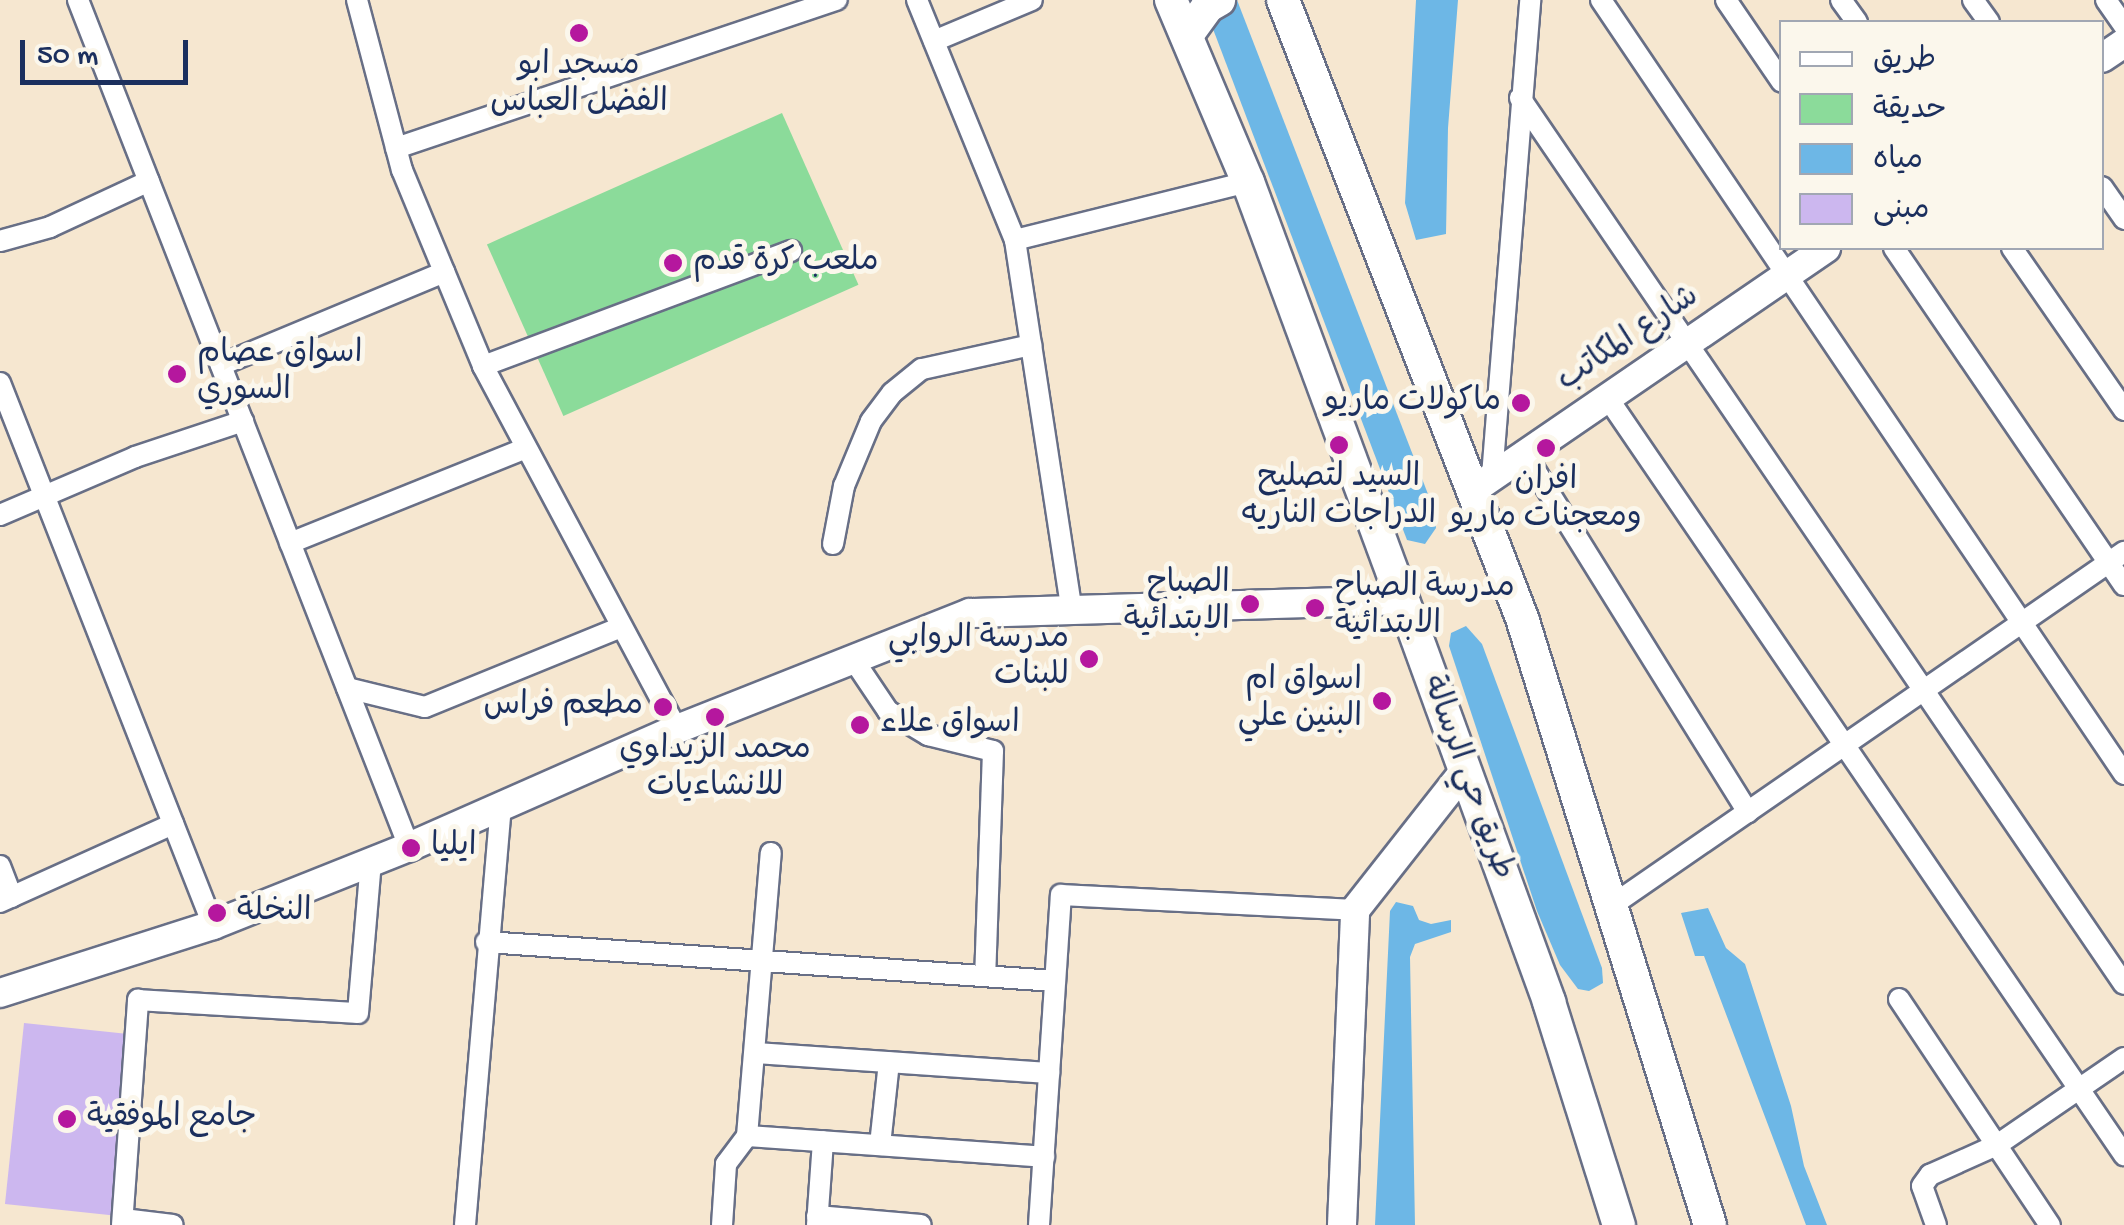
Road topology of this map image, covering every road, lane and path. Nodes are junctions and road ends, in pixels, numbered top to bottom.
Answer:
1 (78, 0) edge
2 (357, 0) edge
3 (837, 0) edge
4 (917, 0) edge
5 (1032, 0) edge
6 (1530, 0) edge
7 (1601, 0) edge
8 (1726, 0) edge
9 (2106, 0) edge
10 (1280, 3) edge
11 (1193, 14) edge
12 (2124, 26) edge
13 (934, 41) junction
14 (1779, 78) edge
15 (1520, 98) junction
16 (396, 148) junction
17 (150, 182) junction
18 (1248, 182) junction
19 (2104, 190) edge
20 (2124, 220) edge
21 (1015, 240) junction
22 (0, 241) edge
23 (791, 250) dead end
24 (1823, 250) edge
25 (1895, 250) edge
26 (2013, 250) edge
27 (444, 272) junction
28 (1786, 274) junction
29 (1687, 342) junction
30 (1032, 345) junction
31 (221, 365) junction
32 (483, 366) junction
33 (0, 384) edge
34 (1607, 398) junction
35 (2124, 410) edge
36 (242, 421) junction
37 (526, 448) junction
38 (1525, 454) junction
39 (1482, 483) junction
40 (44, 496) junction
41 (0, 515) edge
42 (290, 543) junction
43 (832, 544) dead end
44 (2116, 557) edge
45 (2124, 585) edge
46 (1403, 600) junction
47 (1071, 608) junction
48 (2022, 622) junction
49 (621, 628) junction
50 (853, 659) junction
51 (347, 688) junction
52 (1924, 690) junction
53 (677, 730) junction
54 (1844, 745) junction
55 (1463, 774) junction
56 (2124, 774) edge
57 (501, 804) junction
58 (1748, 812) junction
59 (174, 824) junction
60 (409, 848) junction
61 (771, 852) dead end
62 (371, 861) junction
63 (0, 866) edge
64 (6, 899) edge
65 (1614, 904) junction
66 (1355, 910) junction
67 (213, 926) junction
68 (486, 942) junction
69 (762, 960) junction
70 (985, 976) junction
71 (1056, 980) junction
72 (2124, 984) edge
73 (0, 993) edge
74 (1899, 999) dead end
75 (755, 1053) junction
76 (2124, 1058) edge
77 (889, 1062) junction
78 (1049, 1072) junction
79 (2079, 1089) junction
80 (748, 1136) junction
81 (823, 1142) junction
82 (880, 1146) junction
83 (1996, 1146) junction
84 (2124, 1156) edge
85 (1044, 1157) junction
86 (817, 1220) edge
87 (122, 1222) edge
88 (853, 1222) edge
89 (1709, 1224) edge
90 (173, 1225) edge
91 (466, 1225) edge
92 (722, 1225) edge
93 (921, 1225) edge
94 (1039, 1225) edge
95 (1342, 1225) edge
96 (1619, 1225) edge
97 (1936, 1225) edge
98 (2050, 1225) edge

1 - 17 street
2 - 16 street
3 - 16 street
4 - 13 street
5 - 13 street
6 - 15 street
7 - 28 street
8 - 14 street
9 - 12 street
10 - 39 main road
11 - 18 main road, طريق حي الرسالة
13 - 21 street
15 - 29 street
15 - 39 street
16 - 27 street
17 - 22 street
17 - 31 street
18 - 21 street
18 - 46 main road, طريق حي الرسالة
19 - 20 street
21 - 30 street
23 - 32 street
24 - 28 street, شارع المكاتب
25 - 44 street
26 - 35 street
27 - 31 street
27 - 32 street
28 - 29 street, شارع المكاتب
28 - 48 street
29 - 34 street, شارع المكاتب
29 - 52 street
30 - 43 street
30 - 47 street
31 - 36 street
32 - 37 street
33 - 40 street
34 - 38 street, شارع المكاتب
34 - 54 street
36 - 40 street
36 - 42 street
37 - 42 street
37 - 49 street
38 - 39 street, شارع المكاتب
38 - 58 street
39 - 65 main road
40 - 41 street
40 - 59 street
42 - 51 street
44 - 45 street
44 - 48 street
46 - 47 street
46 - 55 main road, طريق حي الرسالة
47 - 50 street
48 - 52 street
48 - 56 street
49 - 51 street
49 - 53 street
50 - 53 street
50 - 70 street
51 - 60 street
52 - 54 street
52 - 72 street
53 - 57 street
54 - 58 street
54 - 79 street
55 - 66 street
55 - 96 main road, طريق حي الرسالة
57 - 60 street
57 - 68 street
58 - 65 street
59 - 64 street
59 - 67 street
60 - 62 street
61 - 69 street
62 - 67 street
62 - 87 street
63 - 64 street
65 - 89 main road
66 - 71 street
66 - 95 street
67 - 73 street
68 - 69 street
68 - 91 street
69 - 70 street
69 - 75 street
70 - 71 street
71 - 78 street
74 - 83 street
75 - 77 street
75 - 80 street
76 - 79 street
77 - 78 street
77 - 82 street
78 - 85 street
79 - 83 street
79 - 84 street
80 - 81 street
80 - 92 street
81 - 82 street
81 - 86 street
82 - 85 street
83 - 97 street
83 - 98 street
85 - 94 street
86 - 88 street
87 - 90 street
88 - 93 street

